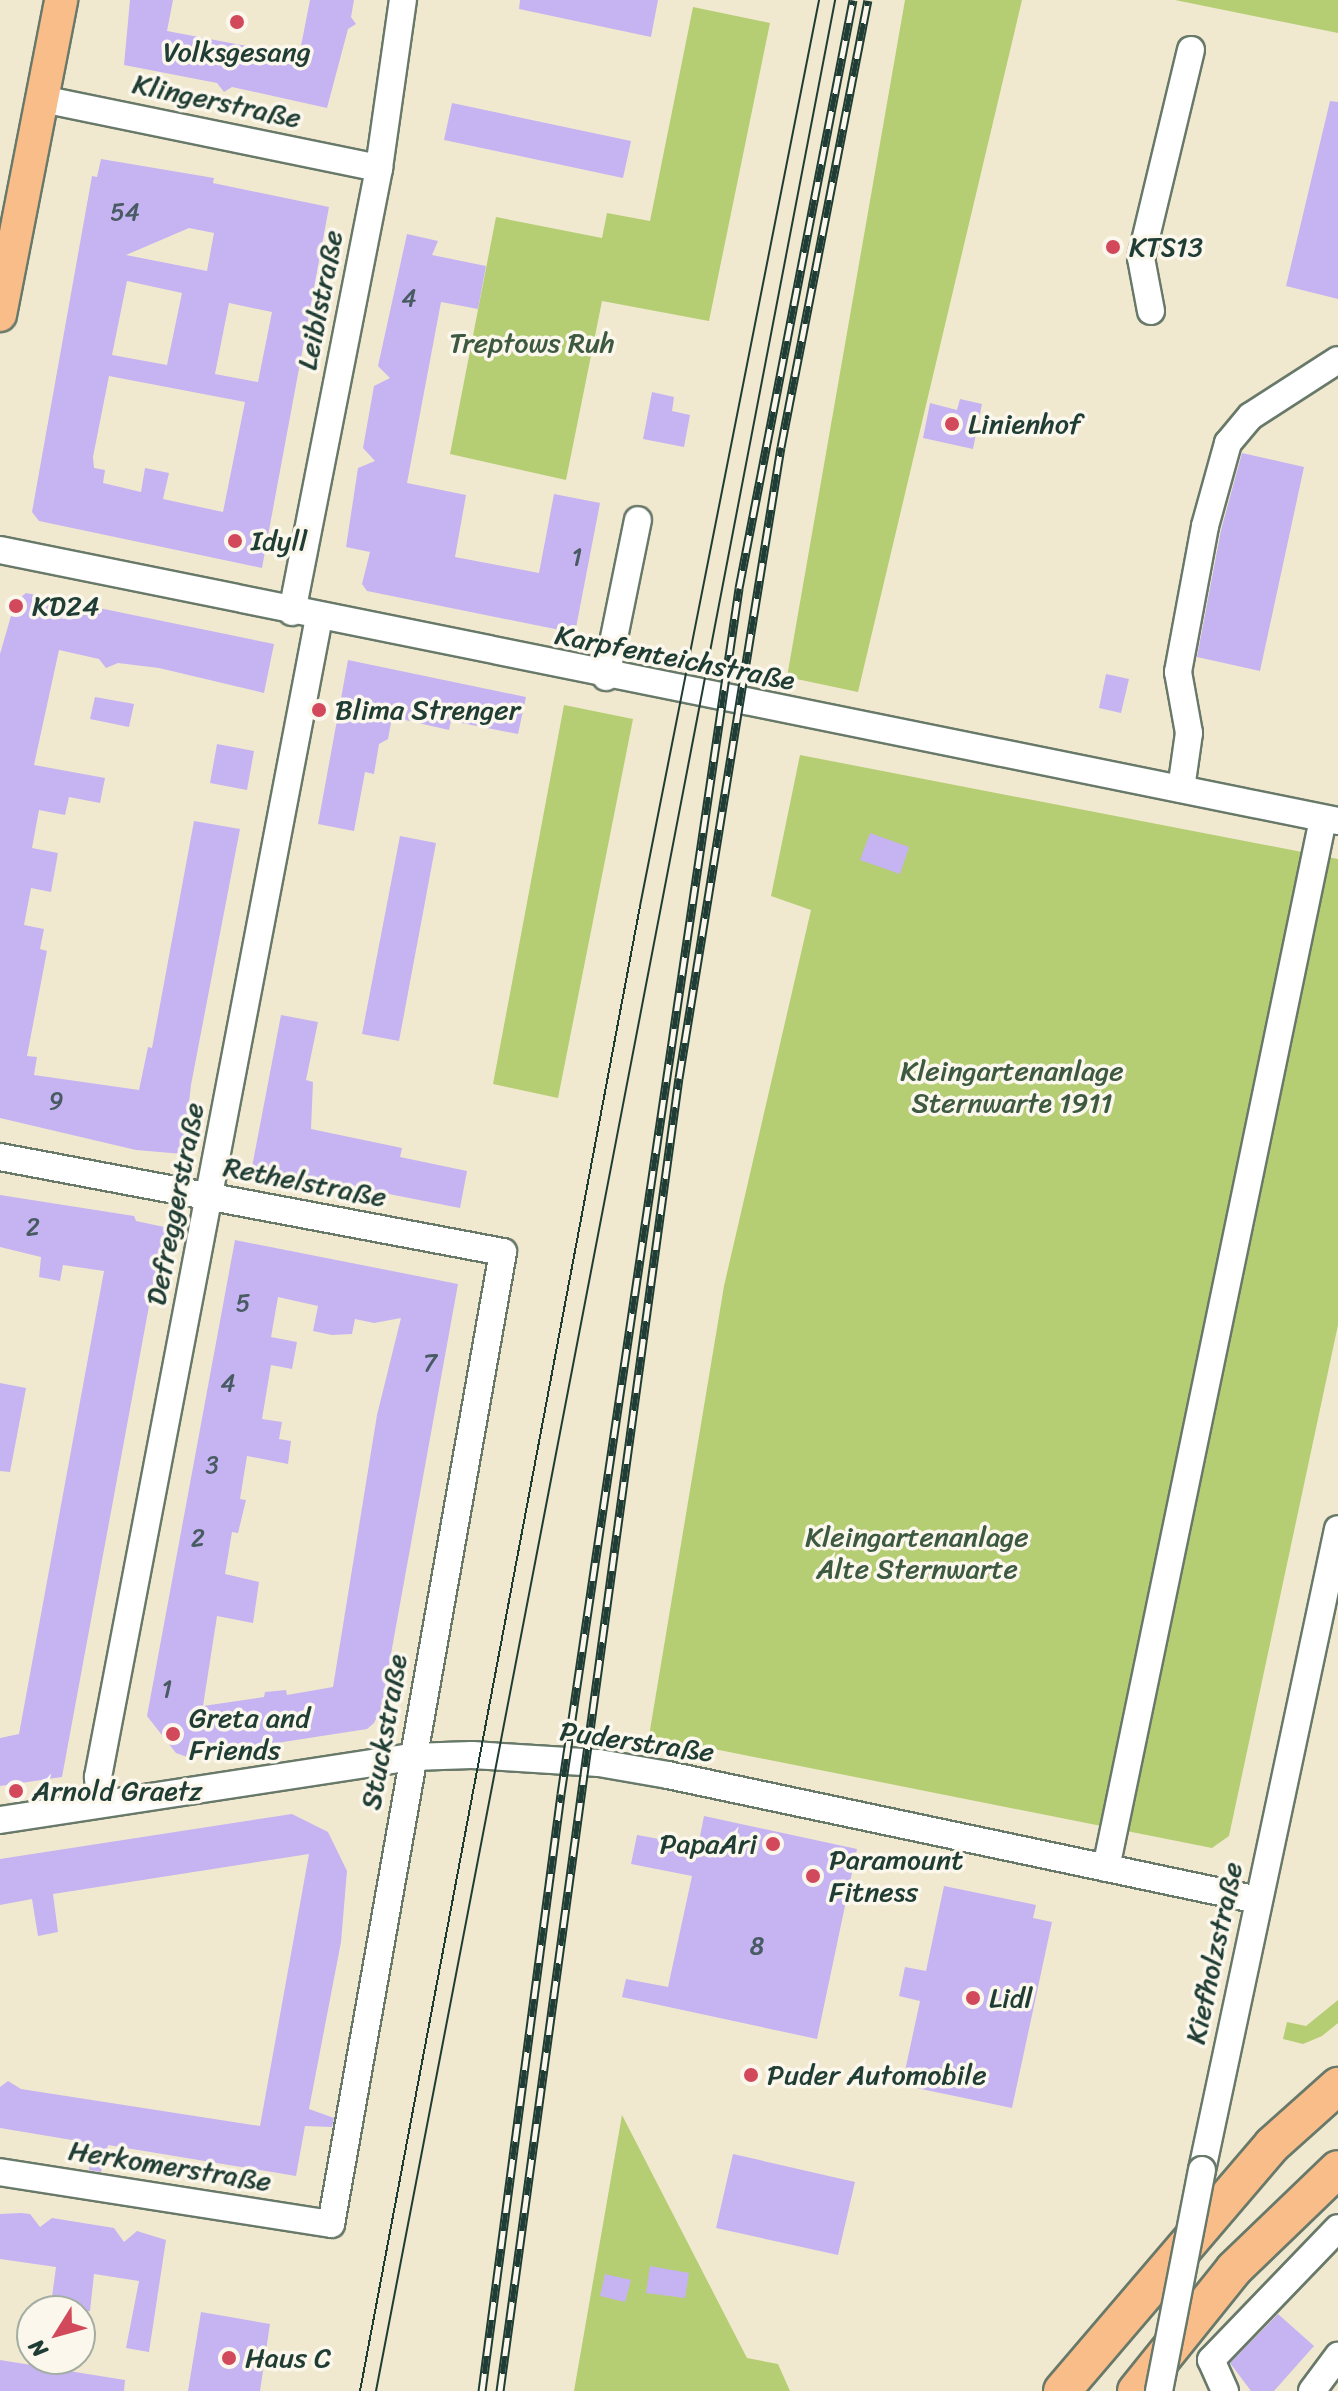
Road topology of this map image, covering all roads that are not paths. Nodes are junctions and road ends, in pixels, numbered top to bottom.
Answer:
1 (61, 0) edge
2 (403, 0) edge
3 (1191, 50) dead end
4 (42, 99) junction
5 (379, 168) junction
6 (1151, 311) dead end
7 (0, 315) edge
8 (1338, 360) edge
9 (638, 520) dead end
10 (0, 550) edge
11 (292, 612) junction
12 (319, 617) junction
13 (606, 677) junction
14 (1181, 789) junction
15 (1331, 820) edge
16 (0, 1157) edge
17 (208, 1196) junction
18 (503, 1252) joint
19 (1338, 1529) edge
20 (1329, 1615) edge
21 (412, 1757) junction
22 (101, 1803) junction
23 (0, 1820) edge
24 (1106, 1868) junction
25 (1258, 1900) junction
26 (1338, 2086) edge
27 (1338, 2169) edge
28 (0, 2172) edge
29 (331, 2224) joint
30 (1338, 2228) edge
31 (1338, 2356) edge
32 (1062, 2391) edge
33 (1136, 2391) edge
34 (1159, 2391) edge
35 (1225, 2391) edge
36 (1312, 2391) edge

1 - 4 main road
2 - 5 street, Leiblstraße
3 - 6 street
4 - 5 street, Klingerstraße
4 - 7 main road
5 - 11 street, Leiblstraße
8 - 14 street
9 - 13 street
10 - 11 street, Karpfenteichstraße
11 - 12 street, Karpfenteichstraße
12 - 13 street, Karpfenteichstraße
12 - 17 street, Defreggerstraße
13 - 14 street, Karpfenteichstraße
14 - 15 street, Karpfenteichstraße
15 - 24 street
16 - 17 street, Rethelstraße
17 - 18 street, Rethelstraße
17 - 22 street, Defreggerstraße
18 - 21 street, Stuckstraße
19 - 20 street, Kiefholzstraße
20 - 25 street, Kiefholzstraße
21 - 22 street, Puderstraße
21 - 24 street, Puderstraße
21 - 29 street, Stuckstraße
22 - 23 street, Puderstraße
24 - 25 street, Puderstraße
25 - 34 street, Kiefholzstraße, bridge
26 - 32 highway
27 - 33 highway
28 - 29 street, Herkomerstraße
30 - 35 street
31 - 36 street

